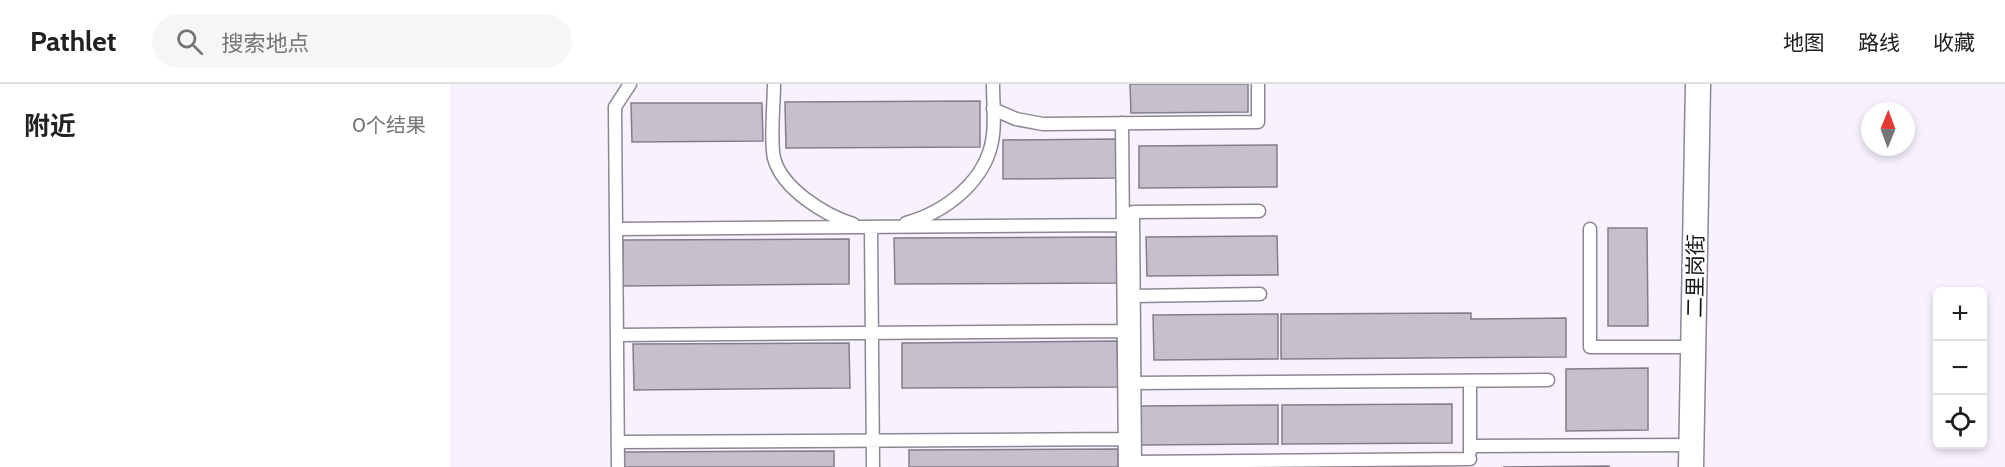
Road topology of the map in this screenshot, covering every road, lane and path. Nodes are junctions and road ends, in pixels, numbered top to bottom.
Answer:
1 (630, 84) edge
2 (774, 84) edge
3 (993, 84) edge
4 (1258, 84) edge
5 (1698, 84) edge
6 (993, 109) junction
7 (1122, 123) junction
8 (1259, 212) dead end
9 (1123, 225) junction
10 (871, 227) junction
11 (616, 229) junction
12 (1590, 229) dead end
13 (1260, 294) dead end
14 (1133, 296) junction
15 (1124, 331) junction
16 (872, 333) junction
17 (617, 335) junction
18 (1694, 347) junction
19 (1548, 380) dead end
20 (1470, 381) junction
21 (1134, 383) junction
22 (1125, 439) junction
23 (873, 440) junction
24 (618, 442) junction
25 (1470, 446) junction
26 (1691, 456) edge
27 (1470, 463) edge
28 (1132, 465) edge
29 (618, 467) edge
30 (873, 467) edge

1 - 11 lane
2 - 10 lane
3 - 6 lane
4 - 7 lane
5 - 18 street, 二里岗街
6 - 7 lane
6 - 10 lane
7 - 9 lane
8 - 14 lane
9 - 10 lane
9 - 15 lane
10 - 11 lane
10 - 16 lane
11 - 17 lane
12 - 18 lane
13 - 14 lane
14 - 21 lane
15 - 16 lane
15 - 22 lane
16 - 17 lane
16 - 23 lane
17 - 24 lane
18 - 26 street, 二里岗街
19 - 20 lane
20 - 21 lane
20 - 25 lane
21 - 28 lane
22 - 23 lane
22 - 28 lane
23 - 24 lane
23 - 30 lane
24 - 29 lane
25 - 26 lane
25 - 27 lane
27 - 28 lane

